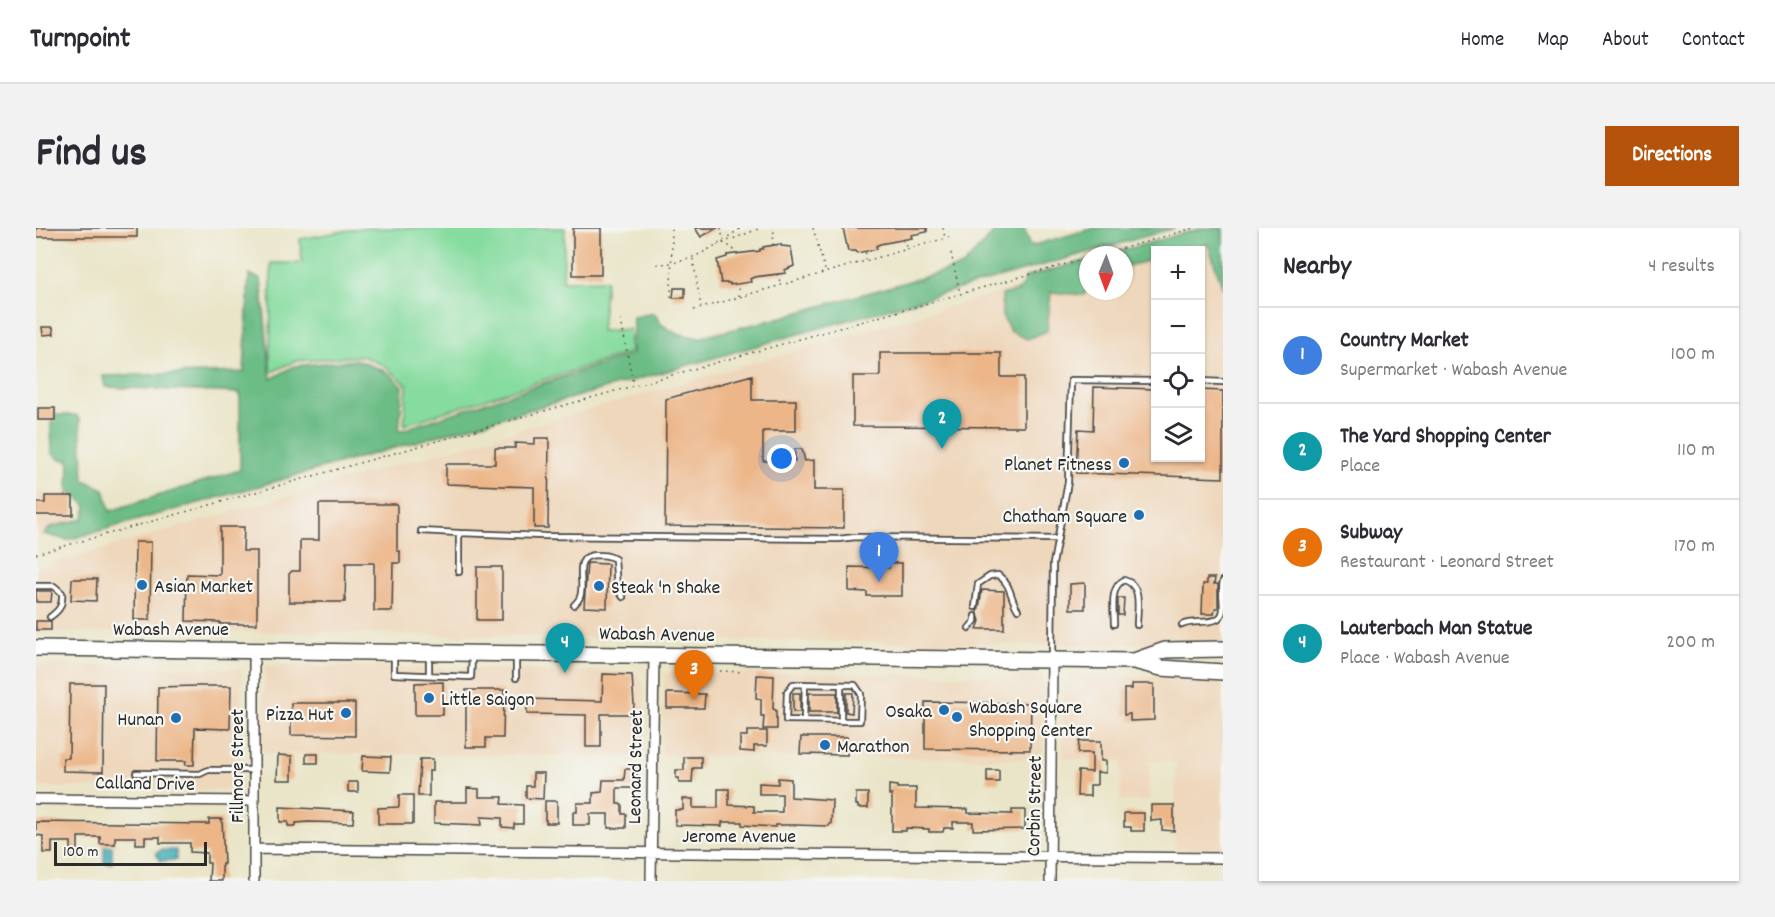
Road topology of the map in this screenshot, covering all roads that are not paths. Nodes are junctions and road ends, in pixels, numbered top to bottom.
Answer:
1 (1151, 381) edge
2 (1205, 381) edge
3 (1223, 382) edge
4 (422, 531) dead end
5 (459, 533) junction
6 (1058, 539) junction
7 (459, 572) dead end
8 (1223, 581) edge
9 (36, 586) edge
10 (622, 597) dead end
11 (574, 605) dead end
12 (975, 607) dead end
13 (1018, 610) dead end
14 (975, 616) dead end
15 (50, 617) dead end
16 (1114, 624) dead end
17 (1137, 625) dead end
18 (1182, 625) dead end
19 (969, 628) dead end
20 (36, 648) edge
21 (1223, 649) edge
22 (254, 650) junction
23 (394, 652) junction
24 (429, 652) junction
25 (472, 652) junction
26 (516, 653) junction
27 (654, 654) junction
28 (1052, 659) junction
29 (1134, 661) junction
30 (1223, 672) edge
31 (429, 675) junction
32 (516, 678) dead end
33 (805, 684) junction
34 (841, 685) junction
35 (804, 720) junction
36 (841, 721) junction
37 (254, 770) junction
38 (136, 773) dead end
39 (36, 799) edge
40 (254, 801) junction
41 (254, 849) junction
42 (651, 852) junction
43 (1051, 857) junction
44 (1223, 858) edge
45 (254, 881) edge
46 (651, 881) edge
47 (1050, 881) edge

1 - 6 lane
2 - 3 lane
4 - 5 lane
5 - 6 lane
5 - 7 lane
6 - 28 lane
8 - 18 lane
9 - 15 lane
10 - 11 lane
12 - 13 lane
14 - 19 lane
16 - 17 lane
20 - 22 main road, Wabash Avenue
21 - 29 main road, Wabash Avenue
22 - 23 main road, Wabash Avenue
22 - 37 street, Fillmore Street
23 - 24 main road, Wabash Avenue
23 - 31 lane
24 - 25 main road, Wabash Avenue
24 - 31 lane
25 - 26 main road, Wabash Avenue
25 - 31 lane
26 - 27 main road, Wabash Avenue
26 - 32 lane
27 - 28 main road, Wabash Avenue
27 - 42 street, Leonard Street
28 - 29 main road, Wabash Avenue
28 - 43 street, Corbin Street
29 - 30 main road, Wabash Avenue
33 - 34 lane
33 - 35 lane
33 - 35 lane
34 - 36 lane
34 - 36 lane
35 - 36 lane
37 - 38 lane
37 - 40 street, Fillmore Street
39 - 40 street, Calland Drive
40 - 41 street, Fillmore Street
41 - 42 street, Jerome Avenue
41 - 45 street, Fillmore Street
42 - 43 street, Jerome Avenue
42 - 46 street, Leonard Street
43 - 44 street, Jerome Avenue
43 - 47 street, Corbin Street

